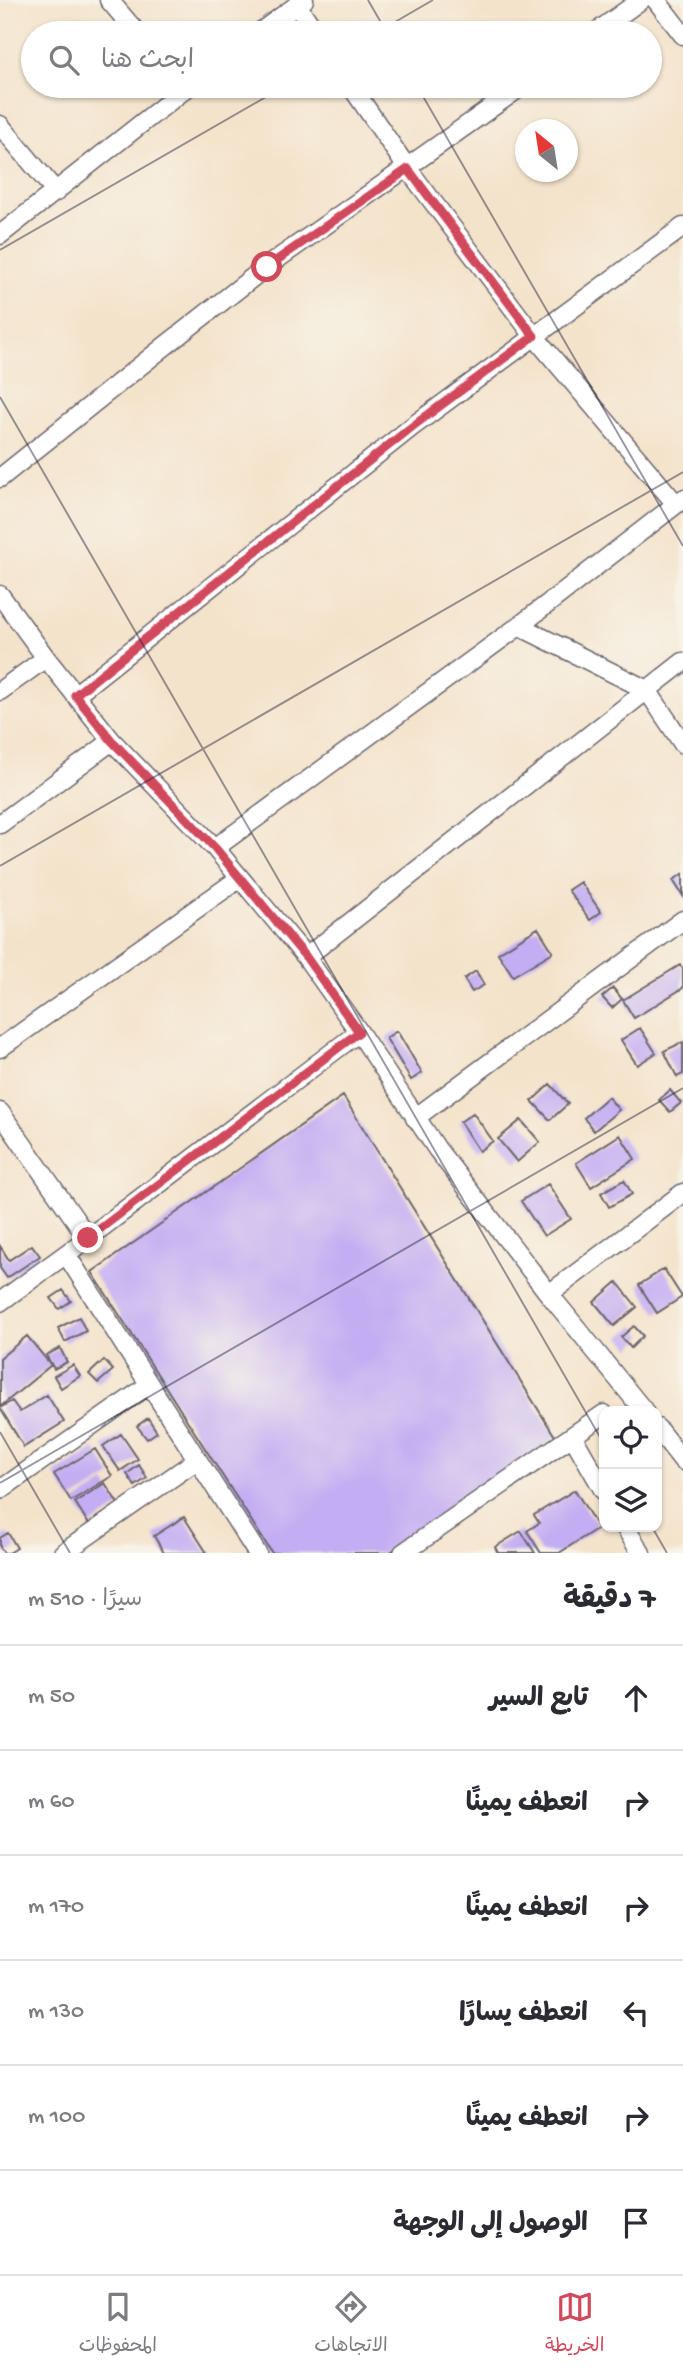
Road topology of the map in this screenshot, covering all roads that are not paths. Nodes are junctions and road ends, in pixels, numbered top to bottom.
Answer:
1 (109, 0) edge
2 (641, 0) edge
3 (656, 0) edge
4 (300, 3) edge
5 (127, 21) edge
6 (275, 21) edge
7 (310, 21) edge
8 (612, 21) edge
9 (683, 35) edge
10 (171, 98) edge
11 (359, 98) edge
12 (506, 98) edge
13 (0, 125) edge
14 (408, 169) junction
15 (56, 192) junction
16 (683, 227) edge
17 (0, 235) edge
18 (534, 336) junction
19 (0, 478) edge
20 (680, 502) edge
21 (0, 595) edge
22 (519, 626) junction
23 (46, 657) junction
24 (683, 662) edge
25 (647, 690) junction
26 (0, 691) edge
27 (75, 695) junction
28 (112, 741) junction
29 (683, 744) edge
30 (0, 824) edge
31 (215, 848) junction
32 (240, 878) junction
33 (683, 920) edge
34 (306, 957) junction
35 (359, 1032) junction
36 (0, 1048) edge
37 (0, 1112) edge
38 (415, 1118) junction
39 (683, 1193) edge
40 (88, 1238) junction
41 (66, 1254) junction
42 (549, 1294) junction
43 (0, 1302) edge
44 (149, 1385) junction
45 (629, 1395) junction
46 (615, 1406) edge
47 (639, 1406) edge
48 (599, 1418) edge
49 (662, 1433) edge
50 (573, 1437) junction
51 (680, 1451) edge
52 (197, 1460) junction
53 (599, 1482) edge
54 (0, 1490) edge
55 (628, 1532) edge
56 (62, 1553) edge
57 (257, 1553) edge
58 (403, 1553) edge
59 (641, 1553) edge

1 - 5 street
2 - 8 street
3 - 9 street
4 - 6 street
4 - 7 street
10 - 15 street
11 - 14 street
12 - 14 street
13 - 15 street
14 - 18 street
14 - 19 street
15 - 17 street
16 - 18 street
18 - 20 street
18 - 27 street
20 - 22 street
21 - 23 street
22 - 25 street
22 - 31 street
23 - 26 street
23 - 27 street
24 - 25 street
25 - 29 street
25 - 34 street
27 - 28 street
28 - 30 street
28 - 31 street
31 - 32 street
32 - 34 street
32 - 36 street
33 - 38 street
34 - 35 street
35 - 38 street
35 - 40 street
37 - 40 street
38 - 42 street
39 - 42 street
40 - 41 street
41 - 43 street
41 - 44 street
42 - 45 street
44 - 52 street
44 - 54 street
45 - 46 street
45 - 47 street
48 - 50 street
49 - 51 street
50 - 53 street
50 - 58 street
52 - 56 street
52 - 57 street
55 - 59 street

